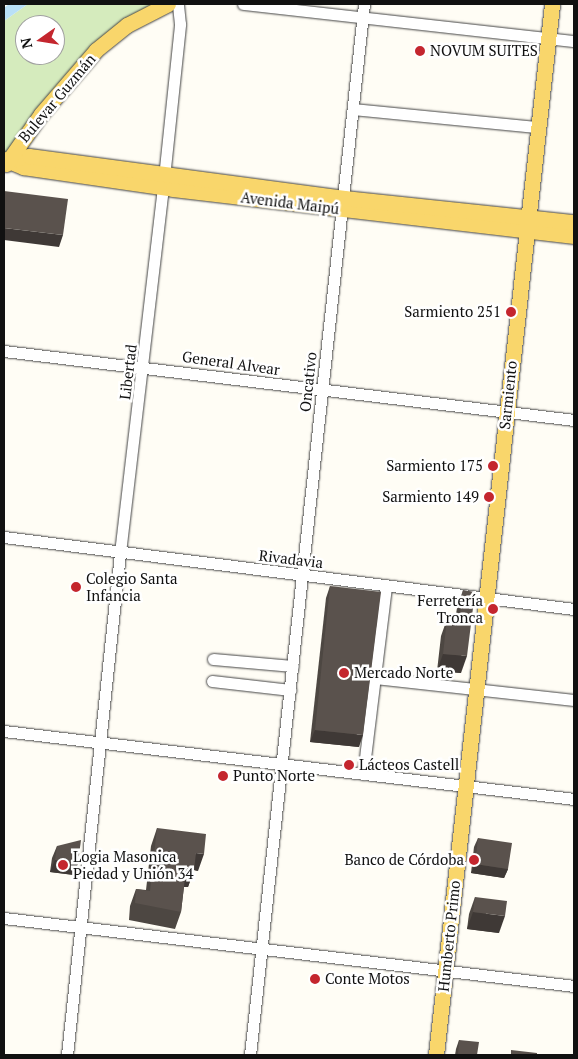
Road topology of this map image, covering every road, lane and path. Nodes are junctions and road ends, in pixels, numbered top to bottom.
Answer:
1 (168, 4) edge
2 (178, 4) edge
3 (243, 4) edge
4 (364, 4) edge
5 (552, 4) edge
6 (362, 20) junction
7 (548, 39) junction
8 (574, 41) edge
9 (353, 109) junction
10 (538, 127) junction
11 (5, 162) edge
12 (164, 180) junction
13 (343, 204) junction
14 (574, 222) edge
15 (528, 223) junction
16 (574, 236) edge
17 (4, 351) edge
18 (144, 367) junction
19 (322, 391) junction
20 (506, 412) junction
21 (574, 420) edge
22 (4, 537) edge
23 (120, 553) junction
24 (302, 576) junction
25 (386, 586) junction
26 (485, 598) junction
27 (574, 609) edge
28 (213, 659) dead end
29 (293, 666) junction
30 (375, 678) junction
31 (212, 681) dead end
32 (290, 690) junction
33 (475, 691) junction
34 (574, 700) edge
35 (4, 731) edge
36 (99, 743) junction
37 (282, 764) junction
38 (363, 774) junction
39 (464, 786) junction
40 (574, 799) edge
41 (4, 918) edge
42 (80, 927) junction
43 (260, 949) junction
44 (445, 970) junction
45 (574, 986) edge
46 (67, 1055) edge
47 (250, 1055) edge
48 (436, 1055) edge

1 - 11 main road, Bulevar Guzmán
2 - 12 street, Libertad
3 - 6 street
4 - 6 street, Oncativo
5 - 7 main road, Sarmiento
6 - 7 street
6 - 9 street, Oncativo
7 - 8 street
7 - 10 main road, Sarmiento
9 - 10 street
9 - 13 street, Oncativo
10 - 15 main road, Sarmiento
11 - 12 main road, Avenida Maipú
12 - 13 main road, Avenida Maipú
12 - 18 street, Libertad
13 - 15 main road, Avenida Maipú
13 - 19 street, Oncativo
14 - 15 main road, Avenida Maipú
15 - 16 main road, Avenida Maipú
15 - 20 main road, Sarmiento
17 - 18 street, General Alvear
18 - 19 street, General Alvear
18 - 23 street, Libertad
19 - 20 street, General Alvear
19 - 24 street, Oncativo
20 - 21 street, General Alvear
20 - 26 main road, Sarmiento
22 - 23 street, Rivadavia
23 - 24 street, Rivadavia
23 - 36 street, Libertad
24 - 25 street, Rivadavia
24 - 29 street, Oncativo
25 - 26 street, Rivadavia
25 - 30 street
26 - 27 street, Rivadavia
26 - 33 main road, Sarmiento
28 - 29 street
29 - 32 street, Oncativo
30 - 33 street
30 - 38 street
31 - 32 street
32 - 37 street, Oncativo
33 - 34 street
33 - 39 main road, Sarmiento
35 - 36 street
36 - 37 street
36 - 42 street, Libertad
37 - 38 street
37 - 43 street, Oncativo
38 - 39 street
39 - 40 street
39 - 44 main road, Humberto Primo
41 - 42 street
42 - 43 street
42 - 46 street, Libertad
43 - 44 street
43 - 47 street, Oncativo
44 - 45 street
44 - 48 main road, Humberto Primo

